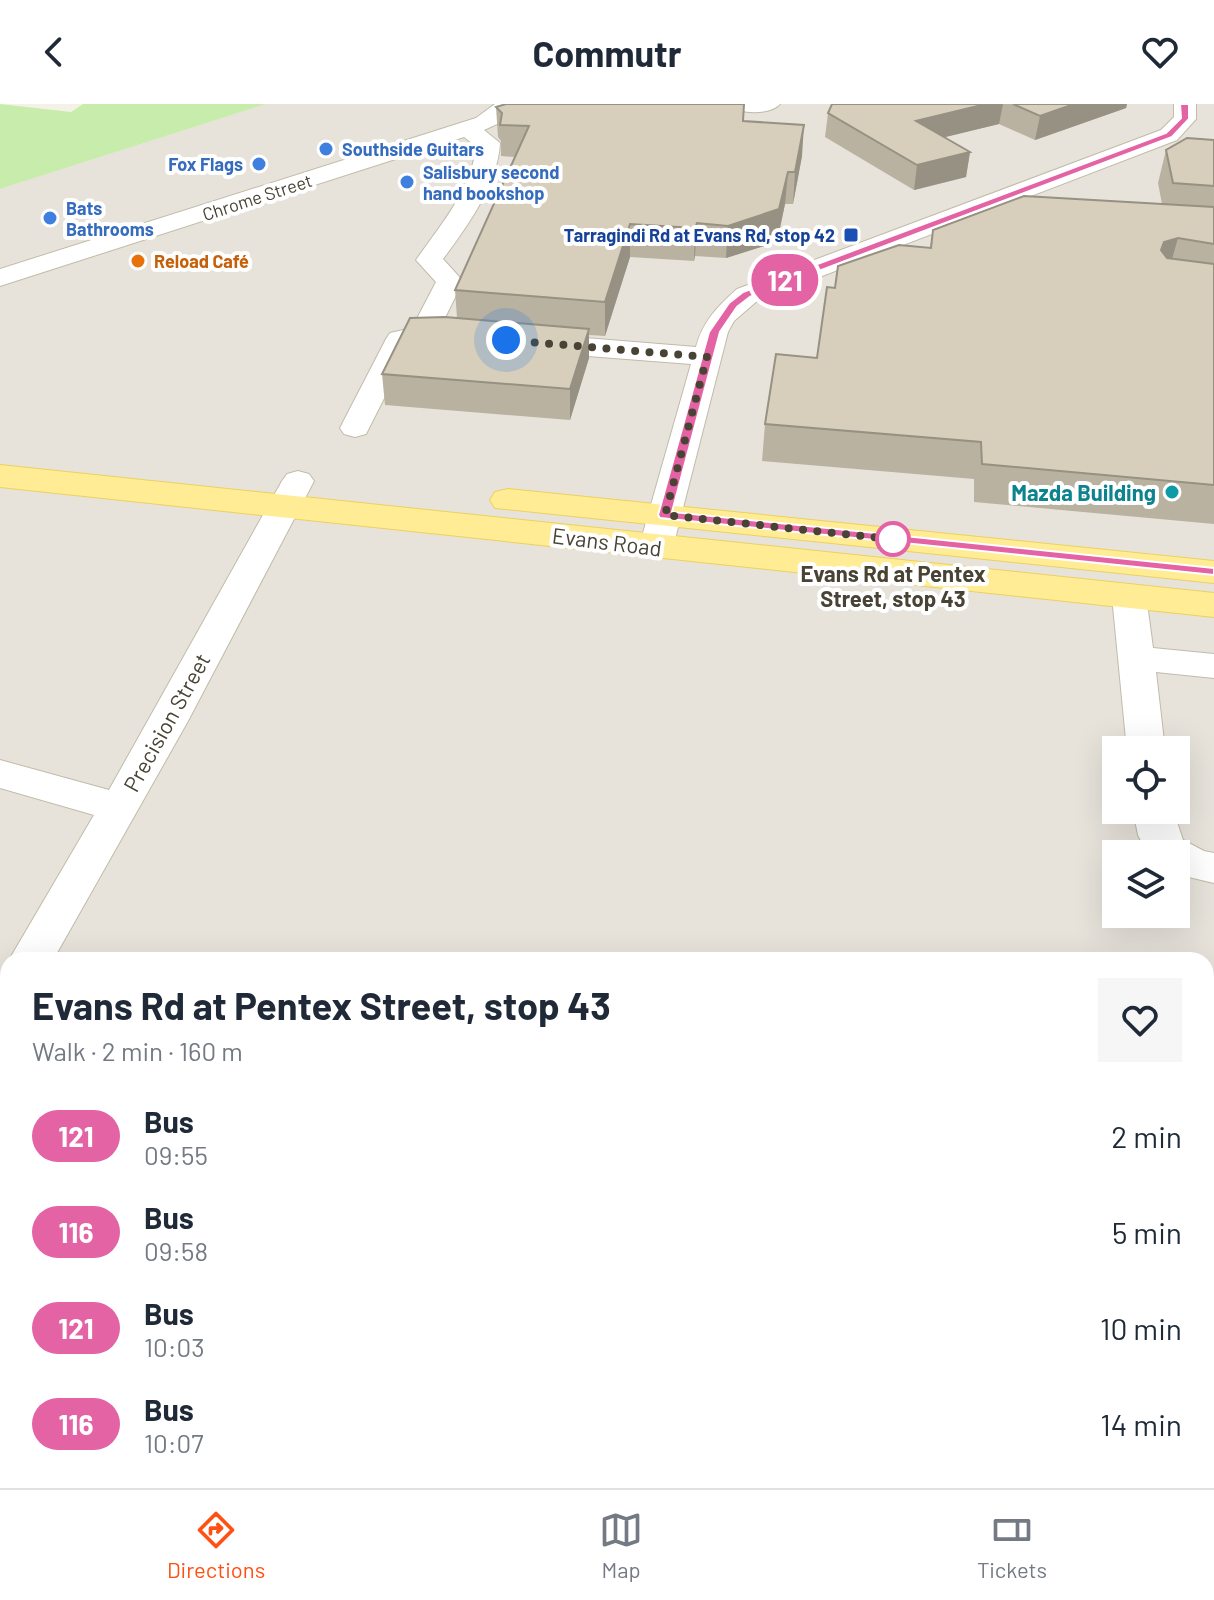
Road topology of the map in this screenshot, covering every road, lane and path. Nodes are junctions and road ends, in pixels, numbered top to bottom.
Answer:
1 (506, 104) edge
2 (740, 104) edge
3 (769, 104) edge
4 (1185, 104) edge
5 (467, 129) junction
6 (972, 211) junction
7 (1022, 216) edge
8 (0, 278) edge
9 (423, 333) junction
10 (482, 338) edge
11 (512, 341) edge
12 (707, 357) junction
13 (355, 428) dead end
14 (0, 452) edge
15 (0, 476) edge
16 (290, 493) junction
17 (660, 531) junction
18 (1214, 572) edge
19 (1129, 596) junction
20 (1214, 605) edge
21 (1136, 658) junction
22 (1214, 666) edge
23 (1144, 736) edge
24 (0, 774) edge
25 (118, 807) junction
26 (1190, 863) edge
27 (1214, 868) edge
28 (36, 952) edge

1 - 5 street, Chrome Street
2 - 3 street
4 - 6 street
5 - 8 street, Chrome Street
5 - 9 street
6 - 7 street
6 - 12 street
9 - 10 street
9 - 13 street
11 - 12 street
12 - 17 street
14 - 16 main road, Evans Road
15 - 16 main road, Evans Road
16 - 17 main road, Evans Road
16 - 25 street, Precision Street
17 - 18 main road, Evans Road
17 - 19 main road, Evans Road
19 - 20 main road, Evans Road
19 - 21 street
21 - 22 street
21 - 23 street
24 - 25 street
25 - 28 street, Precision Street
26 - 27 street

